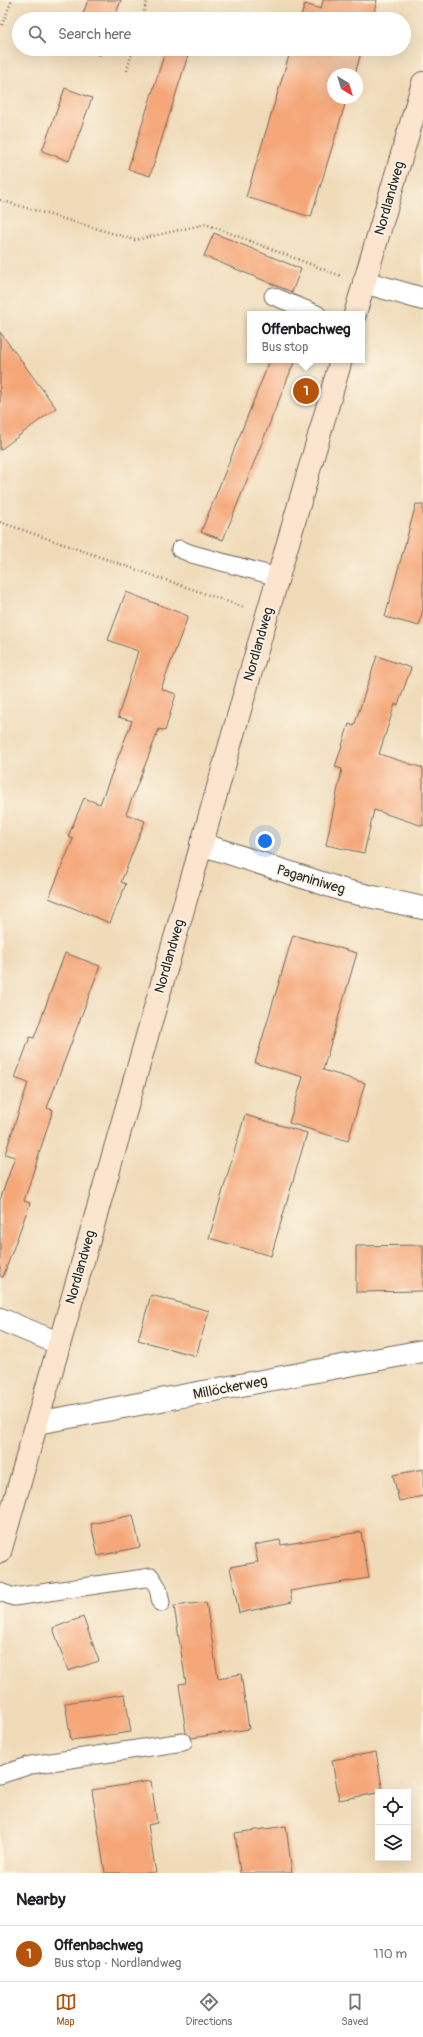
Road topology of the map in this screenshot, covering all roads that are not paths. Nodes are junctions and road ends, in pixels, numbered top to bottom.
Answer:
1 (423, 83) edge
2 (364, 282) junction
3 (273, 296) dead end
4 (423, 299) edge
5 (310, 311) edge
6 (356, 311) edge
7 (341, 363) edge
8 (180, 549) dead end
9 (278, 577) junction
10 (201, 844) junction
11 (423, 908) edge
12 (0, 1319) edge
13 (58, 1343) junction
14 (423, 1351) edge
15 (37, 1423) junction
16 (0, 1552) edge
17 (0, 1592) edge
18 (161, 1603) dead end
19 (183, 1742) dead end
20 (0, 1775) edge

1 - 2 street, Nordlandweg
2 - 4 street
2 - 6 street, Nordlandweg
3 - 5 lane
7 - 9 street, Nordlandweg
8 - 9 lane
9 - 10 street, Nordlandweg
10 - 11 street, Paganiniweg
10 - 13 street, Nordlandweg
12 - 13 street
13 - 15 street, Nordlandweg
14 - 15 street, Millöckerweg
15 - 16 street, Nordlandweg
17 - 18 lane
19 - 20 lane

